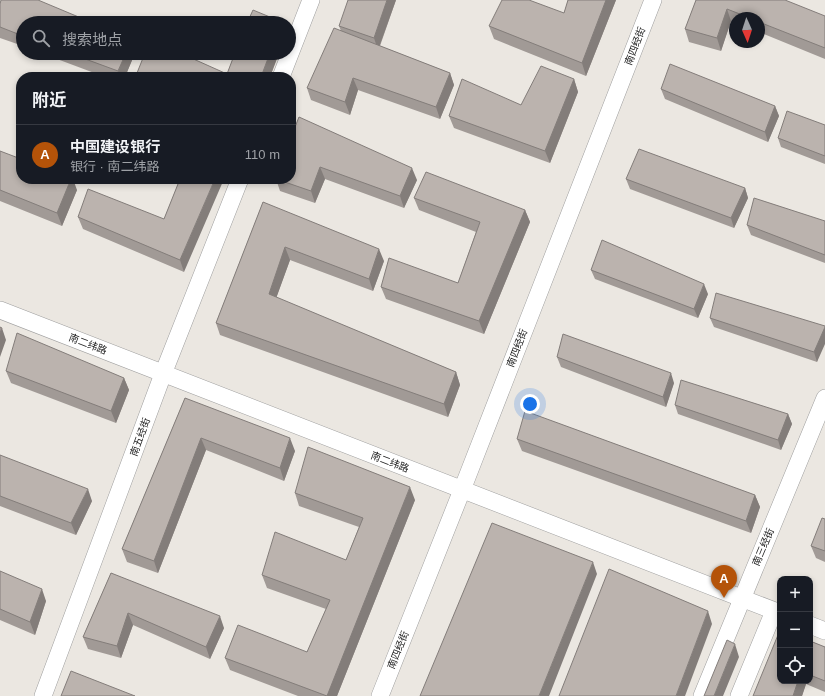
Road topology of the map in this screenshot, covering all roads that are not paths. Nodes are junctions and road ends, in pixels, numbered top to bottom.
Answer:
1 (311, 0) edge
2 (653, 0) edge
3 (296, 38) edge
4 (288, 60) edge
5 (283, 72) edge
6 (238, 184) edge
7 (0, 310) edge
8 (164, 374) junction
9 (825, 398) edge
10 (462, 490) junction
11 (741, 599) junction
12 (777, 612) edge
13 (813, 626) edge
14 (825, 631) edge
15 (43, 696) edge
16 (380, 696) edge
17 (702, 696) edge
18 (740, 696) edge

1 - 3 street
2 - 10 street, 南四经街
4 - 5 street
6 - 8 street, 南五经街
7 - 8 street, 南二纬路
8 - 10 street, 南二纬路
8 - 15 street, 南五经街
9 - 11 street, 南三经街
10 - 11 street, 南二纬路
10 - 16 street, 南四经街
11 - 12 street, 南二纬路
11 - 17 street, 南三经街
12 - 18 street
13 - 14 street

